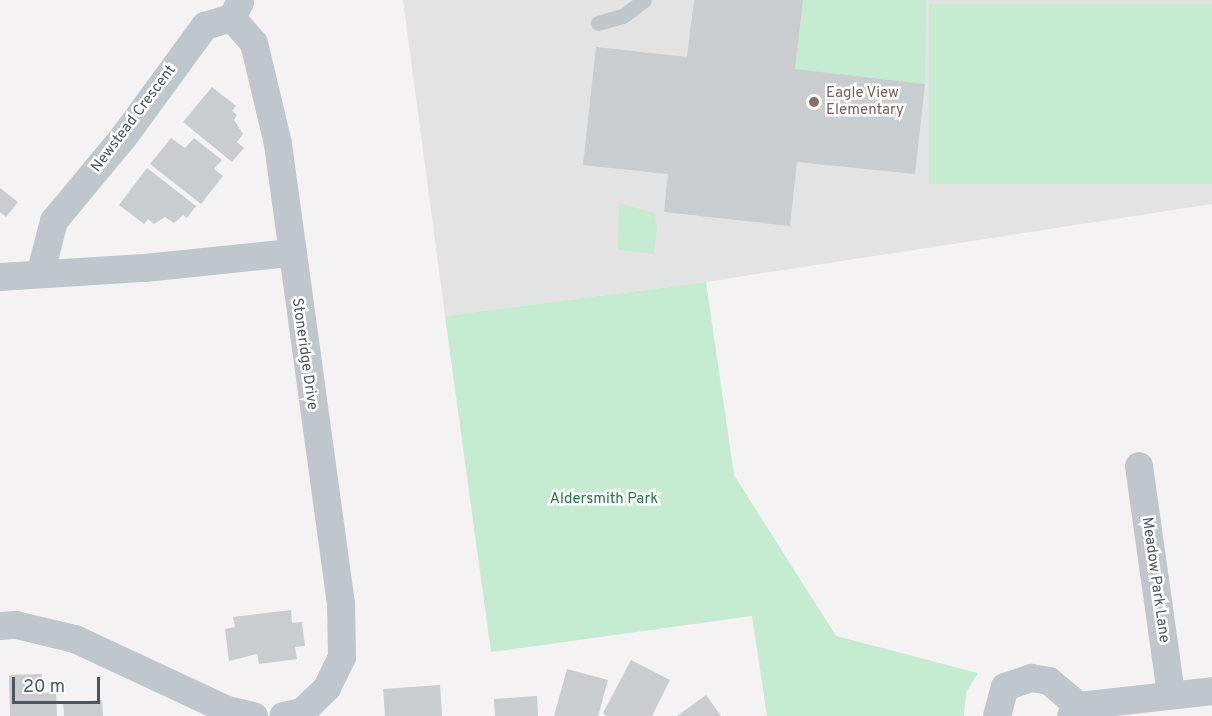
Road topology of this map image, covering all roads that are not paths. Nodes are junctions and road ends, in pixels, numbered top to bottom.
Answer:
1 (644, 0) edge
2 (236, 9) edge
3 (598, 23) dead end
4 (290, 253) junction
5 (41, 271) junction
6 (0, 277) edge
7 (1139, 466) dead end
8 (0, 626) edge
9 (1212, 691) edge
10 (1171, 694) junction
11 (1075, 711) edge
12 (296, 715) edge
13 (254, 716) edge
14 (997, 716) edge

1 - 3 lane
2 - 4 street, Newstead Crescent
2 - 5 street, Newstead Crescent
4 - 5 street
4 - 12 street, Stoneridge Drive
5 - 6 street
7 - 10 street, Meadow Park Lane
8 - 13 street
9 - 10 street
10 - 11 street
11 - 14 street

